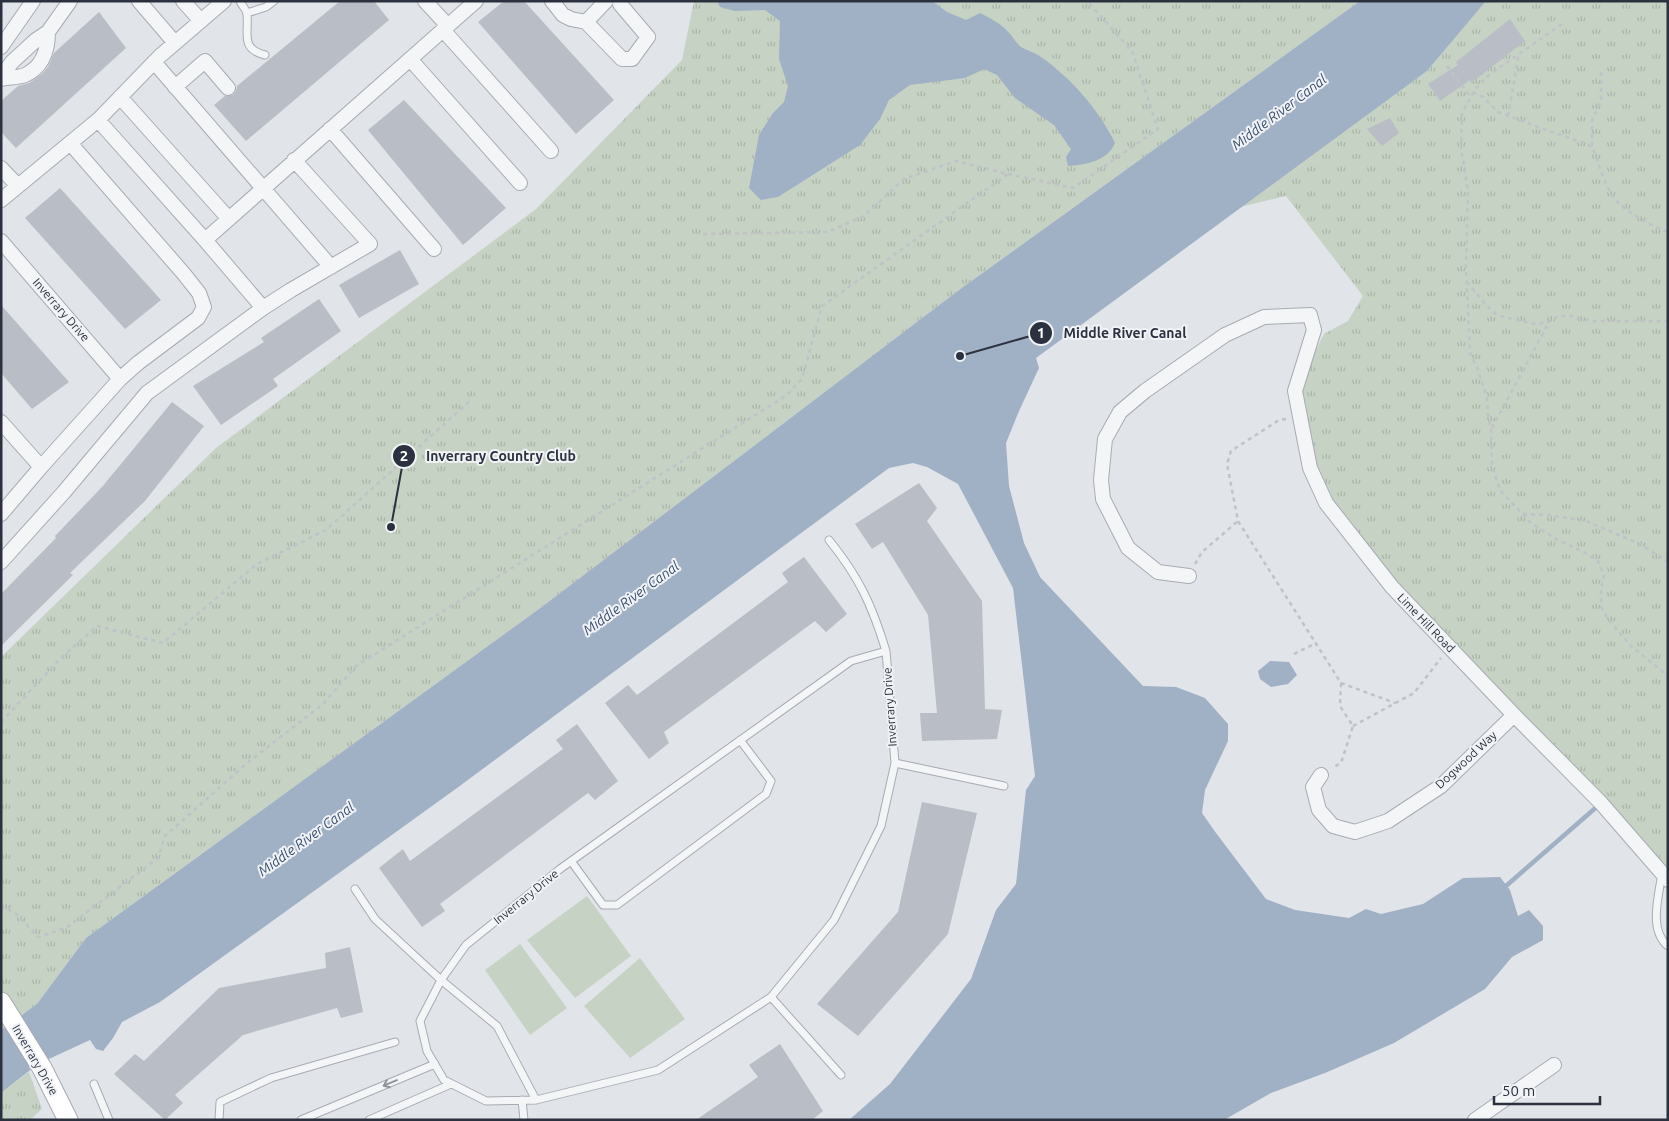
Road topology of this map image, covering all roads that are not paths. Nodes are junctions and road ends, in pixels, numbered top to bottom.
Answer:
1 (33, 1) edge
2 (70, 1) edge
3 (139, 1) edge
4 (183, 1) edge
5 (224, 1) edge
6 (240, 1) edge
7 (274, 1) edge
8 (425, 1) edge
9 (476, 1) edge
10 (552, 1) edge
11 (613, 3) edge
12 (247, 13) junction
13 (201, 22) junction
14 (586, 22) junction
15 (445, 28) junction
16 (48, 32) junction
17 (175, 43) junction
18 (1, 48) edge
19 (264, 55) dead end
20 (410, 59) junction
21 (154, 62) junction
22 (1, 78) edge
23 (175, 87) junction
24 (228, 88) dead end
25 (120, 97) junction
26 (98, 120) junction
27 (330, 129) junction
28 (70, 143) junction
29 (551, 151) dead end
30 (294, 160) junction
31 (1, 168) edge
32 (520, 183) dead end
33 (18, 186) junction
34 (262, 188) junction
35 (1, 200) edge
36 (229, 219) junction
37 (206, 240) junction
38 (1, 241) edge
39 (434, 249) dead end
40 (331, 267) junction
41 (263, 308) junction
42 (120, 379) junction
43 (1, 422) edge
44 (41, 467) junction
45 (1, 514) edge
46 (829, 540) dead end
47 (1, 562) edge
48 (1189, 576) road end
49 (886, 650) junction
50 (1514, 715) junction
51 (740, 740) junction
52 (895, 763) junction
53 (1321, 775) road end
54 (1004, 786) dead end
55 (571, 861) junction
56 (1665, 876) edge
57 (355, 889) dead end
58 (1668, 946) edge
59 (441, 980) junction
60 (771, 997) junction
61 (1, 1002) edge
62 (395, 1042) dead end
63 (435, 1064) junction
64 (1554, 1065) dead end
65 (840, 1075) dead end
66 (94, 1084) dead end
67 (451, 1084) junction
68 (522, 1100) junction
69 (536, 1100) junction
70 (320, 1117) edge
71 (68, 1120) edge
72 (109, 1120) edge
73 (219, 1120) edge
74 (302, 1120) edge
75 (369, 1120) edge
76 (524, 1120) edge
77 (1475, 1120) edge

1 - 18 street
2 - 16 street
3 - 17 street
4 - 13 street
5 - 13 street
6 - 12 lane
7 - 12 lane
8 - 15 street
9 - 15 street
10 - 14 street
11 - 14 street
11 - 14 street
12 - 19 lane
13 - 17 street
15 - 20 street
15 - 29 street
16 - 22 street
16 - 22 street
17 - 21 street
20 - 27 street
20 - 32 street
21 - 23 street
21 - 25 street
23 - 24 street
23 - 34 street
25 - 26 street
25 - 36 street
26 - 28 street
26 - 37 street
27 - 30 street
27 - 39 street
28 - 33 street
28 - 42 street
30 - 34 street
30 - 40 street
31 - 33 street
33 - 35 street
34 - 36 street
34 - 40 street
36 - 37 street
37 - 41 street
38 - 42 street, Inverrary Drive
40 - 41 street
41 - 47 street
42 - 44 street
43 - 44 street
44 - 45 street
46 - 49 lane
48 - 50 street, Lime Hill Road
49 - 51 lane, Inverrary Drive
49 - 52 lane, Inverrary Drive
50 - 53 street, Dogwood Way
50 - 56 street, Lime Hill Road
51 - 55 lane, Inverrary Drive
51 - 55 lane
52 - 54 lane
52 - 60 lane, Inverrary Drive
55 - 59 lane, Inverrary Drive
56 - 58 lane
57 - 59 lane
59 - 63 lane, Inverrary Drive
59 - 69 lane
60 - 65 lane
60 - 69 lane, Inverrary Drive
61 - 71 street, Inverrary Drive
62 - 73 lane
63 - 67 lane, Inverrary Drive
63 -> 70 lane
64 - 77 street
66 - 72 lane
67 - 68 lane, Inverrary Drive
67 - 75 lane
68 - 69 lane, Inverrary Drive
68 - 76 lane
70 - 74 lane

